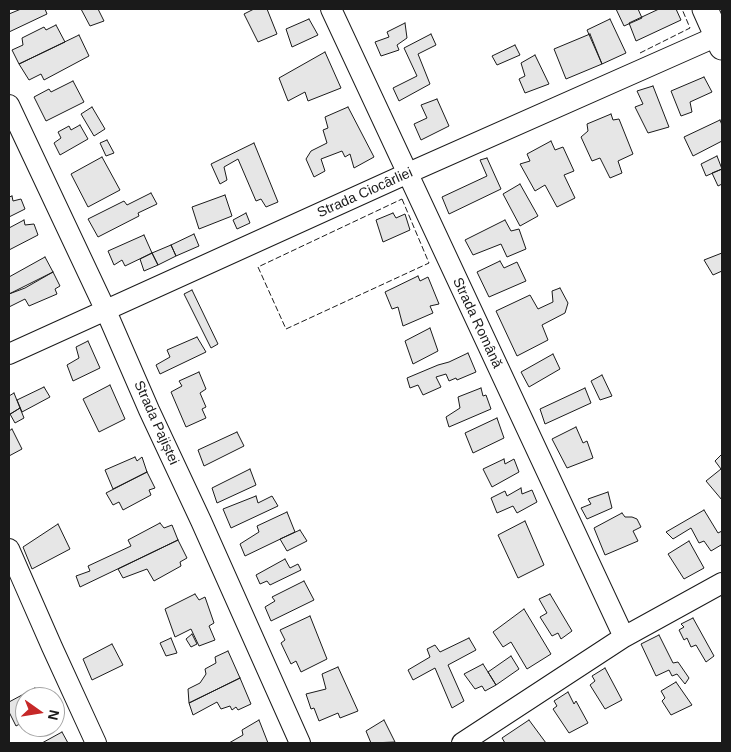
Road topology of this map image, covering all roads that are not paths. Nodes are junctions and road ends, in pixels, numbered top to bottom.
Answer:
1 (330, 9) edge
2 (705, 9) edge
3 (721, 39) edge
4 (9, 104) edge
5 (406, 174) junction
6 (106, 311) junction
7 (9, 354) edge
8 (9, 549) edge
9 (722, 583) edge
10 (624, 637) junction
11 (96, 743) edge
12 (300, 743) edge
13 (462, 743) edge

1 - 5 street, Strada Română
2 - 3 main road
3 - 5 street, Strada Ciocârliei
4 - 6 street, Strada Pajiștei
5 - 6 street, Strada Ciocârliei
5 - 10 street, Strada Română
6 - 7 street, Strada Ciocârliei
6 - 12 street, Strada Pajiștei
8 - 11 street
9 - 10 street
10 - 13 street

